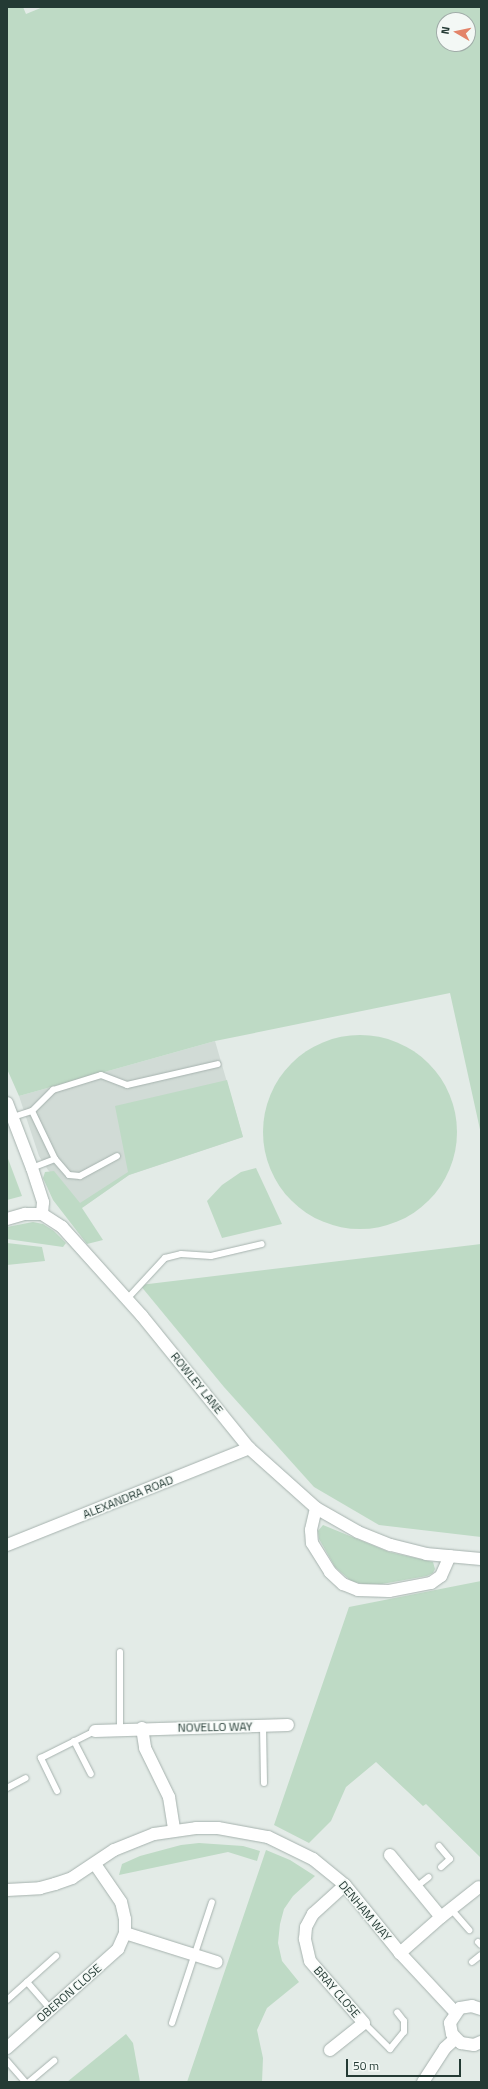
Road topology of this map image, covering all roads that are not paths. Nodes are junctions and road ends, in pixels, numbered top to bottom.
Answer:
1 (218, 1064) dead end
2 (7, 1103) edge
3 (32, 1111) junction
4 (13, 1117) junction
5 (117, 1156) dead end
6 (55, 1159) junction
7 (32, 1168) junction
8 (42, 1214) junction
9 (7, 1219) edge
10 (262, 1244) dead end
11 (127, 1299) junction
12 (249, 1448) junction
13 (316, 1508) junction
14 (7, 1545) edge
15 (450, 1556) junction
16 (481, 1559) edge
17 (120, 1652) dead end
18 (288, 1725) dead end
19 (263, 1726) junction
20 (120, 1728) junction
21 (142, 1728) junction
22 (95, 1731) joint
23 (74, 1741) junction
24 (91, 1774) dead end
25 (26, 1778) dead end
26 (264, 1783) dead end
27 (7, 1788) edge
28 (57, 1790) dead end
29 (174, 1830) junction
30 (439, 1846) dead end
31 (390, 1855) dead end
32 (95, 1864) junction
33 (441, 1867) dead end
34 (429, 1877) dead end
35 (345, 1885) junction
36 (478, 1886) dead end
37 (416, 1887) junction
38 (7, 1890) edge
39 (212, 1902) dead end
40 (451, 1909) junction
41 (441, 1917) junction
42 (469, 1930) dead end
43 (125, 1933) junction
44 (400, 1953) junction
45 (194, 1955) junction
46 (481, 1955) edge
47 (56, 1956) dead end
48 (217, 1962) dead end
49 (472, 1962) dead end
50 (27, 1982) junction
51 (7, 2000) edge
52 (481, 2009) edge
53 (50, 2010) junction
54 (397, 2012) dead end
55 (455, 2012) junction
56 (172, 2023) dead end
57 (364, 2023) junction
58 (455, 2039) junction
59 (481, 2042) edge
60 (7, 2048) edge
61 (330, 2050) dead end
62 (7, 2061) edge
63 (54, 2061) dead end
64 (25, 2082) edge
65 (29, 2082) edge
66 (423, 2082) edge

1 - 3 lane
2 - 4 street
3 - 4 lane
3 - 6 lane
4 - 7 street
5 - 6 lane
6 - 7 lane
7 - 8 street
8 - 9 street
8 - 11 street, ROWLEY LANE
10 - 11 lane
11 - 12 street, ROWLEY LANE
12 - 13 street, ROWLEY LANE
12 - 14 street, ALEXANDRA ROAD
13 - 15 street, ROWLEY LANE
13 - 15 street
15 - 16 street, ROWLEY LANE
17 - 20 lane
18 - 19 street, NOVELLO WAY
19 - 21 street, NOVELLO WAY
19 - 26 lane
20 - 21 street, NOVELLO WAY
20 - 22 street, NOVELLO WAY
21 - 29 street
22 - 23 lane
23 - 24 lane
23 - 28 lane
25 - 27 lane
29 - 32 street, DENHAM WAY
29 - 35 street, DENHAM WAY
30 - 33 lane
31 - 37 street
32 - 38 street, DENHAM WAY
32 - 43 street, OBERON CLOSE
34 - 37 lane
35 - 44 street, DENHAM WAY
35 - 57 street, BRAY CLOSE
36 - 40 street
37 - 41 street
39 - 45 lane
40 - 41 street
40 - 42 lane
41 - 44 street
43 - 45 street
43 - 53 street, OBERON CLOSE
44 - 55 street, DENHAM WAY
45 - 48 street
45 - 56 lane
46 - 49 lane
47 - 50 lane
50 - 51 lane
50 - 53 lane
52 - 55 street
53 - 60 street, OBERON CLOSE
54 - 57 lane
55 - 58 street
57 - 61 street, BRAY CLOSE
58 - 59 street
58 - 66 street
62 - 64 lane
63 - 65 lane

